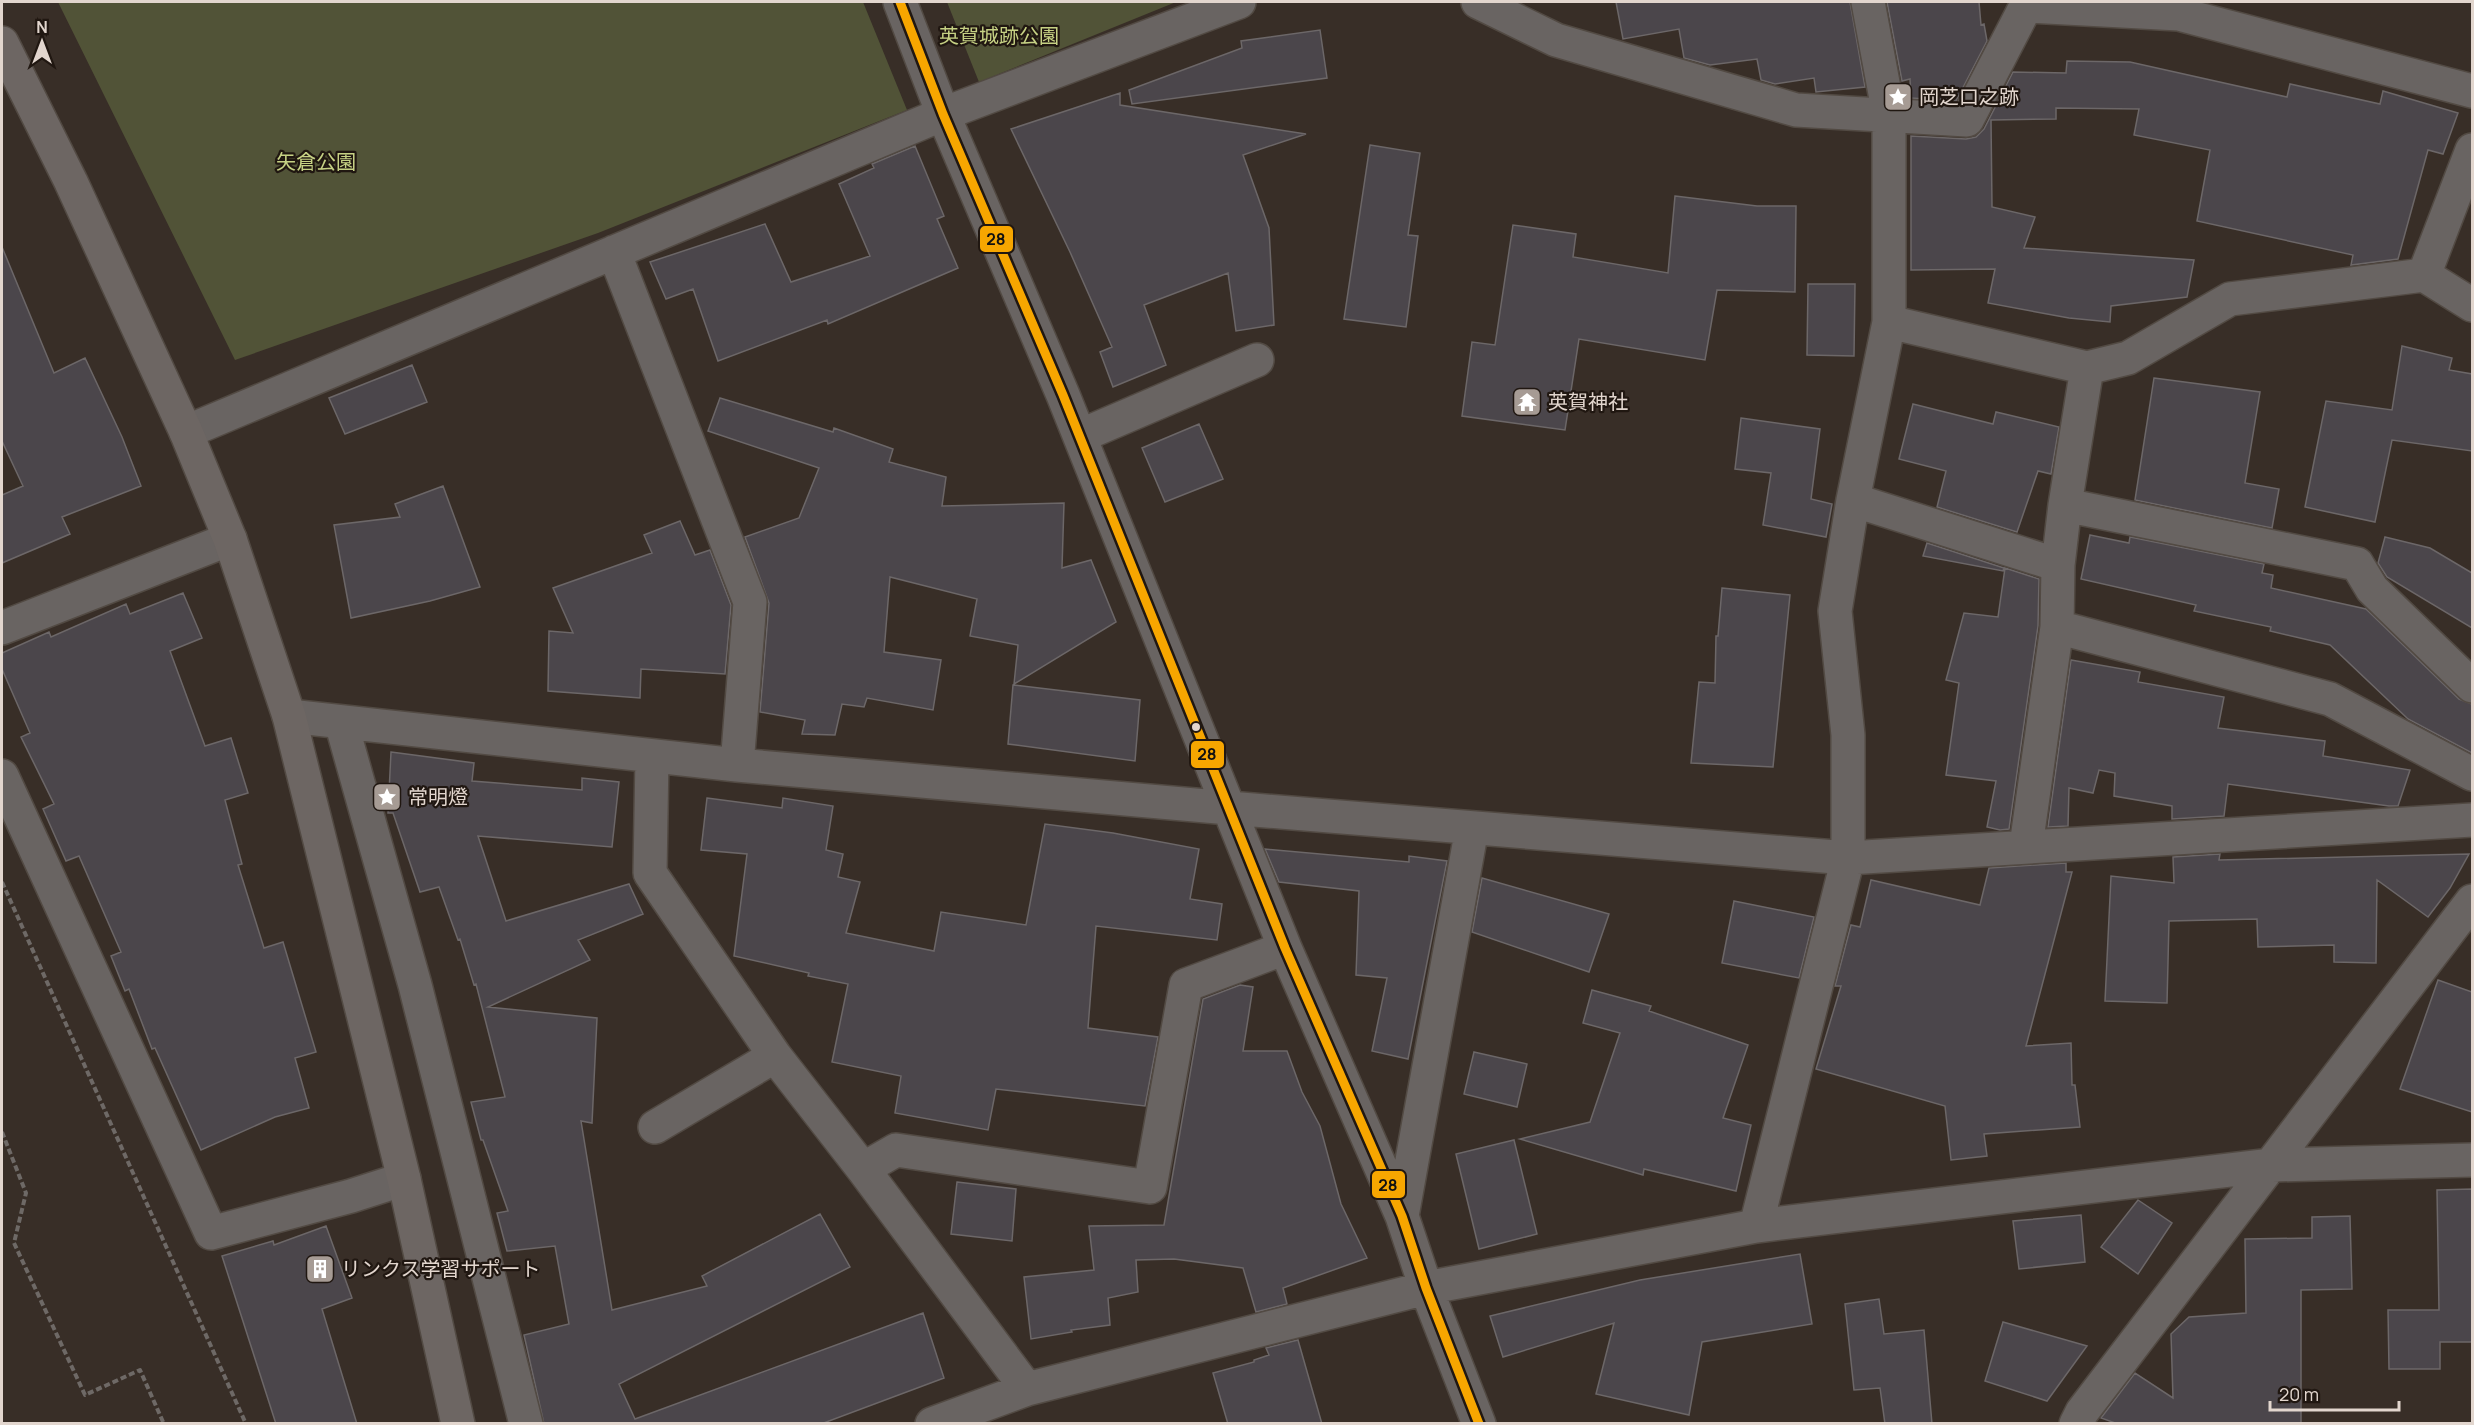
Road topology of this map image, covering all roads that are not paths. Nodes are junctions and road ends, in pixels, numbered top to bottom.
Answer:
1 (900, 2) edge
2 (1239, 2) edge
3 (1478, 2) edge
4 (1868, 2) edge
5 (2, 43) edge
6 (2472, 91) edge
7 (942, 114) junction
8 (1888, 115) junction
9 (2472, 150) edge
10 (614, 252) junction
11 (2424, 275) junction
12 (2472, 305) edge
13 (1888, 322) junction
14 (1257, 360) dead end
15 (2087, 368) junction
16 (186, 432) junction
17 (1080, 436) junction
18 (1853, 500) junction
19 (2065, 505) junction
20 (230, 539) junction
21 (2058, 565) junction
22 (2057, 627) junction
23 (2, 628) edge
24 (2472, 686) edge
25 (289, 716) junction
26 (341, 722) junction
27 (652, 756) junction
28 (737, 765) junction
29 (2472, 774) edge
30 (2, 776) edge
31 (1229, 808) junction
32 (2472, 820) edge
33 (1472, 828) junction
34 (2026, 846) junction
35 (1848, 858) junction
36 (2472, 901) edge
37 (1285, 948) junction
38 (775, 1056) junction
39 (655, 1127) dead end
40 (2472, 1160) edge
41 (2272, 1166) junction
42 (863, 1169) junction
43 (404, 1179) junction
44 (1402, 1216) junction
45 (1756, 1226) junction
46 (1426, 1288) junction
47 (1027, 1389) junction
48 (458, 1424) edge
49 (526, 1424) edge
50 (932, 1424) edge
51 (1479, 1424) edge
52 (2076, 1424) edge

1 - 7 street
2 - 7 street
3 - 8 street
4 - 8 street
5 - 16 street
6 - 8 street
7 - 10 street
7 - 17 street
8 - 13 street
9 - 11 street
10 - 16 street
10 - 28 street
11 - 12 street
11 - 15 street
13 - 15 street
13 - 18 street
14 - 17 street
15 - 19 street
16 - 20 street
17 - 31 street
18 - 21 street
18 - 35 street
19 - 21 street
19 - 24 street
20 - 23 street
20 - 25 street
21 - 22 street
22 - 29 street
22 - 34 street
25 - 26 street
25 - 43 street
26 - 27 street
26 - 49 street
27 - 28 street
27 - 38 street
28 - 31 street
30 - 43 street
31 - 33 street
31 - 37 street
32 - 34 street
33 - 35 street
33 - 44 street
34 - 35 street
35 - 45 street
36 - 41 street
37 - 42 street
37 - 44 street
38 - 39 street
38 - 42 street
40 - 41 street
41 - 45 street
41 - 52 street
42 - 47 street
43 - 48 street
44 - 46 street
45 - 46 street
46 - 47 street
46 - 51 street
47 - 50 street

